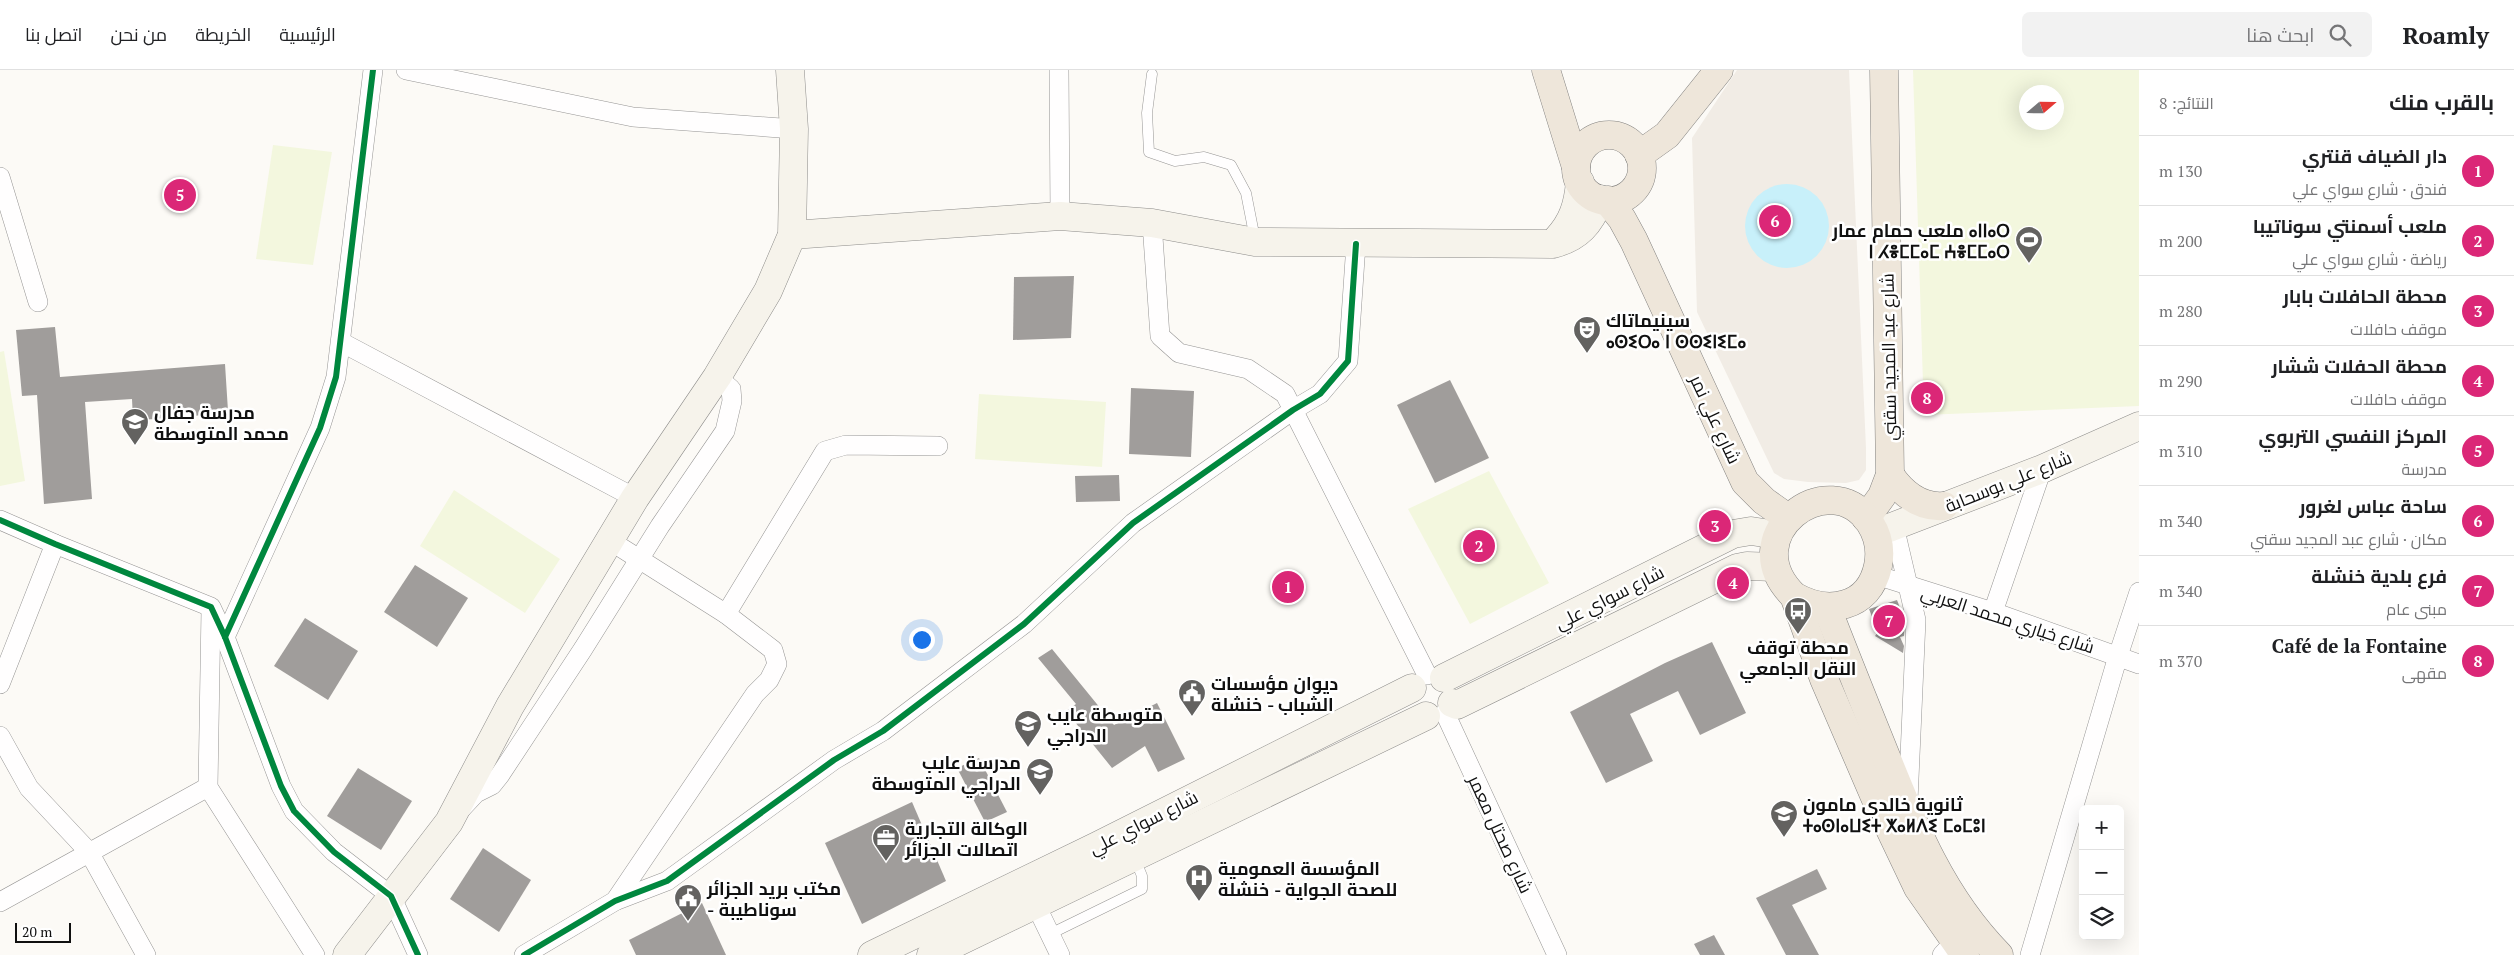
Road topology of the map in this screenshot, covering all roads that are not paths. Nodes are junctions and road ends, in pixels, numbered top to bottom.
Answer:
1 (373, 70) edge
2 (406, 70) edge
3 (790, 70) edge
4 (1059, 70) edge
5 (1546, 70) edge
6 (1562, 70) edge
7 (1719, 70) edge
8 (1884, 70) edge
9 (1152, 74) dead end
10 (794, 128) junction
11 (1598, 137) junction
12 (1639, 155) junction
13 (0, 177) edge
14 (1591, 187) junction
15 (1060, 216) junction
16 (1152, 223) junction
17 (792, 235) junction
18 (1255, 242) junction
19 (1356, 244) junction
20 (38, 302) dead end
21 (341, 342) junction
22 (717, 377) junction
23 (1293, 410) junction
24 (2139, 426) edge
25 (938, 446) dead end
26 (2042, 468) junction
27 (1890, 475) junction
28 (635, 498) junction
29 (1944, 506) junction
30 (0, 520) edge
31 (1783, 526) junction
32 (1879, 526) junction
33 (610, 540) junction
34 (55, 544) junction
35 (639, 559) junction
36 (1775, 567) junction
37 (1876, 575) junction
38 (1909, 587) junction
39 (2139, 592) edge
40 (1794, 596) junction
41 (211, 607) junction
42 (1827, 608) junction
43 (1993, 612) junction
44 (726, 614) junction
45 (225, 637) junction
46 (2118, 656) junction
47 (2139, 664) edge
48 (0, 684) edge
49 (1434, 696) junction
50 (0, 736) edge
51 (208, 787) junction
52 (1907, 810) junction
53 (449, 822) junction
54 (89, 852) junction
55 (1134, 857) junction
56 (1030, 892) junction
57 (391, 896) junction
58 (615, 901) junction
59 (0, 902) edge
60 (1050, 934) junction
61 (1959, 945) edge
62 (146, 955) edge
63 (315, 955) edge
64 (347, 955) edge
65 (418, 955) edge
66 (524, 955) edge
67 (872, 955) edge
68 (931, 955) edge
69 (1060, 955) edge
70 (1556, 955) edge
71 (1999, 955) edge
72 (2030, 955) edge

1 - 21 street
2 - 10 street
3 - 10 main road
4 - 15 street
5 - 14 main road, شارع علي نمر
6 - 11 main road
7 - 12 main road
8 - 27 main road, شارع عبد المجيد سقني
9 - 18 lane
10 - 17 main road
11 - 12 main road
11 - 14 main road
12 - 14 main road
13 - 20 street
14 - 19 main road
14 - 31 main road, شارع علي نمر
15 - 16 main road
15 - 17 main road
16 - 18 main road
16 - 23 street, شارع صحتل معمر
17 - 22 main road
18 - 19 main road
19 - 23 street
21 - 28 street
21 - 45 street
22 - 28 main road
22 - 35 street
23 - 49 street, شارع صحتل معمر
23 - 58 street
24 - 26 main road, شارع علي بوسحابة
25 - 44 street
26 - 29 main road, شارع علي بوسحابة
26 - 43 street
27 - 29 main road
27 - 32 main road, شارع عبد المجيد سقني
28 - 33 main road
29 - 32 main road, شارع علي بوسحابة
30 - 34 street
31 - 32 main road
31 - 36 main road
31 - 49 main road, شارع سواي علي
32 - 37 main road
32 - 38 street
33 - 35 street
33 - 53 main road
34 - 41 street
34 - 48 street
35 - 44 street
35 - 53 street
36 - 40 main road
36 - 49 main road, شارع سواي علي
37 - 38 street, شارع خياري محمد العربي
37 - 42 main road
38 - 43 street, شارع خياري محمد العربي
38 - 52 street
39 - 46 street
40 - 42 main road
40 - 61 main road
41 - 45 street
41 - 51 street
42 - 52 main road
43 - 46 street, شارع خياري محمد العربي
44 - 58 street
45 - 57 street
46 - 47 street, شارع خياري محمد العربي
46 - 72 street
49 - 55 main road, شارع سواي علي
49 - 56 main road, شارع سواي علي
49 - 70 street, شارع صحتل معمر
50 - 54 street
51 - 54 street
51 - 63 street
52 - 61 main road
53 - 57 main road
54 - 59 street
54 - 62 street
55 - 56 main road, شارع سواي علي
55 - 60 lane
56 - 60 street
56 - 67 main road, شارع سواي علي
56 - 68 main road, شارع سواي علي
57 - 64 main road
57 - 65 street
58 - 66 street
60 - 69 street
61 - 71 main road

